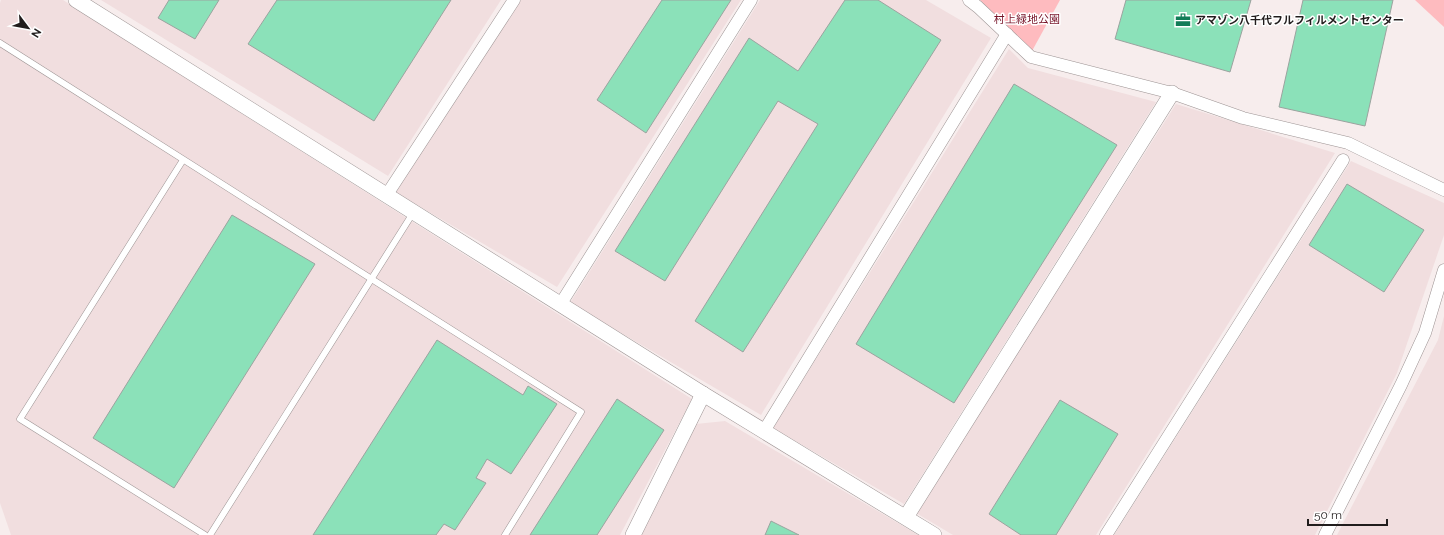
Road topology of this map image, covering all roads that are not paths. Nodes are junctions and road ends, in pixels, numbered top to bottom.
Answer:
1 (76, 0) edge
2 (514, 0) edge
3 (751, 0) edge
4 (969, 0) edge
5 (1007, 34) junction
6 (0, 43) edge
7 (1172, 93) junction
8 (183, 160) junction
9 (1343, 160) dead end
10 (1444, 190) edge
11 (386, 196) junction
12 (413, 213) junction
13 (1444, 270) edge
14 (372, 279) junction
15 (560, 305) junction
16 (703, 394) junction
17 (764, 431) junction
18 (906, 517) junction
19 (206, 535) edge
20 (210, 535) edge
21 (505, 535) edge
22 (633, 535) edge
23 (934, 535) edge
24 (1106, 535) edge
25 (1325, 535) edge

1 - 11 street
2 - 11 street
3 - 15 street
4 - 5 street
5 - 7 street
5 - 17 street
6 - 8 lane
7 - 10 street
7 - 18 street
8 - 14 lane
8 - 19 lane
9 - 24 street
11 - 12 street
12 - 14 lane
12 - 15 street
13 - 25 street
14 - 20 lane
14 - 21 lane
15 - 16 street
16 - 17 street
16 - 22 street
17 - 18 street
18 - 23 street

